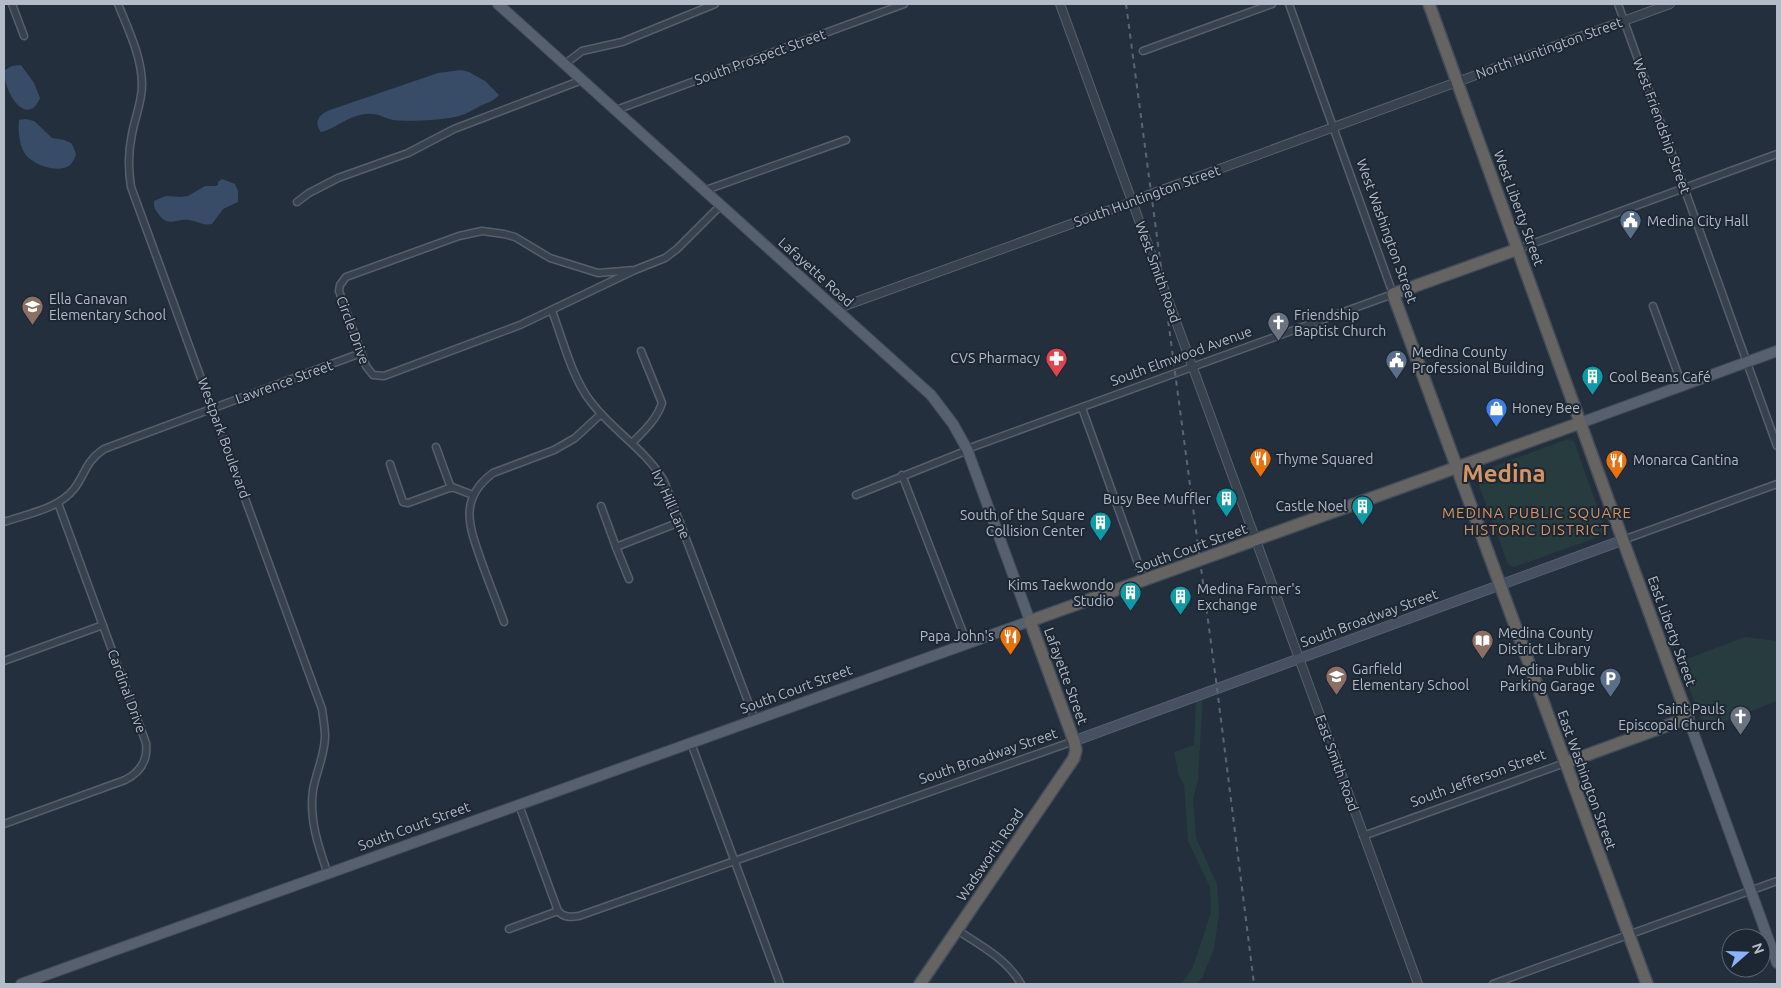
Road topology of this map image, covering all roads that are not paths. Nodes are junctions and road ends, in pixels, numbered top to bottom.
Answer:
1 (12, 4) edge
2 (118, 4) edge
3 (498, 4) edge
4 (715, 4) edge
5 (904, 4) edge
6 (1060, 4) edge
7 (1272, 4) edge
8 (1289, 4) edge
9 (1429, 4) edge
10 (1618, 4) edge
11 (1670, 4) edge
12 (1624, 21) junction
13 (24, 36) dead end
14 (1143, 52) dead end
15 (565, 64) junction
16 (582, 80) junction
17 (1457, 81) junction
18 (616, 110) junction
19 (1334, 127) junction
20 (846, 140) dead end
21 (1777, 154) edge
22 (1684, 188) junction
23 (706, 190) junction
24 (298, 202) dead end
25 (1132, 202) junction
26 (721, 205) junction
27 (1518, 249) junction
28 (635, 270) junction
29 (1394, 294) junction
30 (1653, 306) dead end
31 (836, 309) junction
32 (552, 311) junction
33 (641, 351) dead end
34 (1777, 351) edge
35 (361, 353) junction
36 (1747, 362) junction
37 (1192, 368) junction
38 (1682, 385) junction
39 (213, 408) junction
40 (1082, 408) junction
41 (601, 414) junction
42 (1580, 423) junction
43 (632, 443) junction
44 (1777, 446) edge
45 (436, 447) dead end
46 (968, 450) junction
47 (390, 464) dead end
48 (1456, 468) junction
49 (902, 476) junction
50 (1777, 484) edge
51 (451, 488) junction
52 (473, 495) junction
53 (856, 495) dead end
54 (58, 503) junction
55 (601, 506) dead end
56 (4, 522) edge
57 (680, 522) junction
58 (1622, 540) junction
59 (1256, 541) junction
60 (616, 547) junction
61 (628, 578) dead end
62 (1144, 580) junction
63 (1499, 586) junction
64 (1030, 621) junction
65 (504, 622) dead end
66 (103, 625) junction
67 (967, 644) junction
68 (1298, 658) junction
69 (4, 660) edge
70 (1688, 718) junction
71 (755, 720) junction
72 (1074, 741) junction
73 (691, 743) junction
74 (1565, 763) junction
75 (519, 805) junction
76 (4, 824) edge
77 (1364, 836) junction
78 (734, 860) junction
79 (328, 874) junction
80 (1777, 881) edge
81 (1751, 890) junction
82 (558, 911) junction
83 (509, 929) dead end
84 (957, 930) junction
85 (1628, 935) junction
86 (1777, 962) edge
87 (21, 984) edge
88 (780, 984) edge
89 (920, 984) edge
90 (1021, 984) edge
91 (1418, 984) edge
92 (1492, 984) edge
93 (1646, 984) edge

1 - 13 street
2 - 39 street, Westpark Boulevard
3 - 15 main road, Lafayette Road
4 - 15 street
5 - 18 street, South Prospect Street
6 - 25 street, West Smith Road
7 - 14 street
8 - 19 street, West Washington Street
9 - 17 highway, West Liberty Street
10 - 12 street, West Friendship Street
11 - 12 street, North Huntington Street
12 - 17 street, North Huntington Street
12 - 22 street, West Friendship Street
15 - 16 main road, Lafayette Road
16 - 18 main road, Lafayette Road
16 - 24 street
17 - 19 street, South Huntington Street
17 - 27 highway, West Liberty Street
18 - 23 main road, Lafayette Road
19 - 25 street, South Huntington Street
19 - 29 street, West Washington Street
20 - 23 street
21 - 22 street
22 - 27 street
22 - 36 street, West Friendship Street
23 - 26 main road, Lafayette Road
25 - 31 street, South Huntington Street
25 - 37 street, West Smith Road
26 - 28 street, Circle Drive
26 - 31 main road, Lafayette Road
27 - 29 highway, South Elmwood Avenue
27 - 42 highway, West Liberty Street
28 - 32 street, Circle Drive
28 - 35 street, Circle Drive
29 - 37 street, South Elmwood Avenue
29 - 48 highway, West Washington Street
30 - 38 street
31 - 46 main road, Lafayette Road
32 - 35 street, Circle Drive
32 - 41 street, Ivy Hill Lane
33 - 43 street
34 - 36 main road
35 - 39 street, Lawrence Street
36 - 38 main road
36 - 44 street, West Friendship Street
37 - 40 street, South Elmwood Avenue
37 - 59 street, West Smith Road
38 - 42 main road
39 - 54 street, Lawrence Street
39 - 79 street, Westpark Boulevard
40 - 46 street, South Elmwood Avenue
40 - 62 street
41 - 43 street, Ivy Hill Lane
41 - 52 street
42 - 48 highway, South Court Street
42 - 58 highway, East Liberty Street
43 - 57 street, Ivy Hill Lane
45 - 51 street
46 - 49 street, South Elmwood Avenue
46 - 64 main road, Lafayette Road
47 - 51 street
48 - 59 highway, South Court Street
48 - 63 highway, West Washington Street
49 - 53 street, South Elmwood Avenue
49 - 67 street
50 - 58 street
51 - 52 street
52 - 65 street
54 - 56 street, Lawrence Street
54 - 66 street, Cardinal Drive
55 - 60 street
57 - 60 street
57 - 71 street, Ivy Hill Lane
58 - 63 main road, South Broadway Street
58 - 70 highway, East Liberty Street
59 - 62 highway, South Court Street
59 - 68 street, East Smith Road
60 - 61 street
62 - 64 highway, South Court Street
63 - 68 main road, South Broadway Street
63 - 74 highway, East Washington Street
64 - 67 main road, South Court Street
64 - 72 highway, Lafayette Street
66 - 69 street
66 - 76 street, Cardinal Drive
67 - 71 main road, South Court Street
68 - 72 main road, South Broadway Street
68 - 77 street, East Smith Road
70 - 74 highway, South Jefferson Street
70 - 81 main road, East Liberty Street
71 - 73 main road, South Court Street
72 - 78 street, South Broadway Street
72 - 84 highway, Wadsworth Road
73 - 75 main road, South Court Street
73 - 78 street
74 - 77 street, South Jefferson Street
74 - 85 highway, East Washington Street
75 - 79 main road, South Court Street
75 - 82 street
77 - 91 street, East Smith Road
78 - 82 street, South Broadway Street
78 - 88 street
79 - 87 main road, South Court Street
80 - 81 street
81 - 85 street
81 - 86 main road, East Liberty Street
82 - 83 street
84 - 89 highway, Wadsworth Road
84 - 90 street
85 - 92 street
85 - 93 highway, East Washington Street

